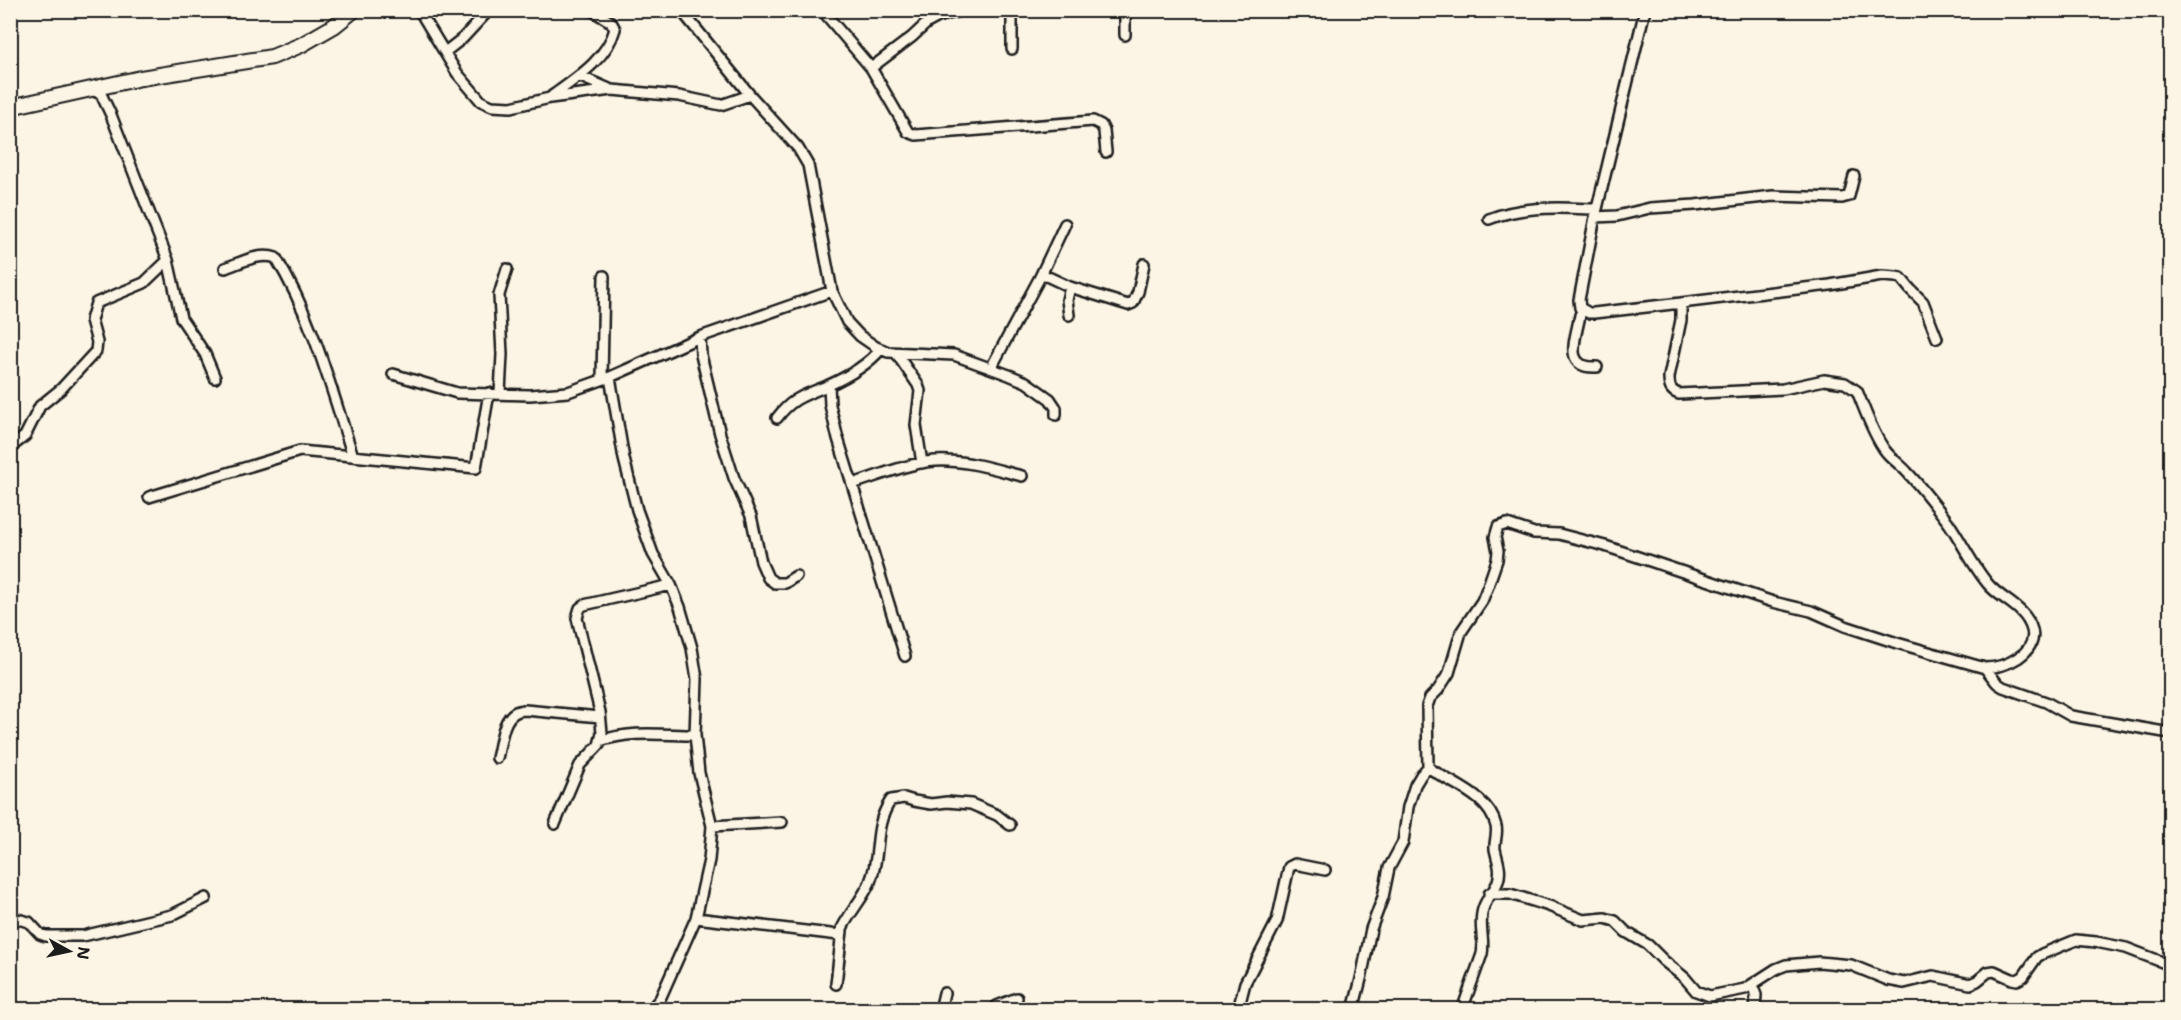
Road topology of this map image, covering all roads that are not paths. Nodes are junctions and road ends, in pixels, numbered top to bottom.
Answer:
1 (13, 10) edge
2 (354, 10) edge
3 (419, 10) edge
4 (489, 10) edge
5 (591, 10) edge
6 (681, 10) edge
7 (822, 10) edge
8 (963, 10) edge
9 (1012, 10) edge
10 (1125, 10) edge
11 (1644, 10) edge
12 (10, 17) edge
13 (1125, 35) dead end
14 (1012, 49) dead end
15 (445, 52) junction
16 (871, 68) junction
17 (579, 76) junction
18 (90, 89) junction
19 (612, 90) junction
20 (750, 95) junction
21 (550, 98) junction
22 (10, 107) edge
23 (1106, 152) dead end
24 (1854, 176) dead end
25 (1596, 213) junction
26 (1489, 219) dead end
27 (1065, 224) dead end
28 (168, 260) junction
29 (1144, 264) dead end
30 (225, 268) dead end
31 (507, 269) dead end
32 (1042, 274) junction
33 (604, 276) dead end
34 (1070, 287) junction
35 (832, 291) junction
36 (1681, 303) junction
37 (1583, 310) junction
38 (1069, 315) dead end
39 (700, 338) junction
40 (1936, 338) dead end
41 (881, 349) junction
42 (896, 353) junction
43 (1597, 367) dead end
44 (991, 368) junction
45 (393, 374) dead end
46 (215, 378) dead end
47 (606, 378) junction
48 (829, 385) junction
49 (489, 393) junction
50 (500, 393) junction
51 (1056, 415) dead end
52 (777, 418) dead end
53 (10, 448) edge
54 (353, 456) junction
55 (922, 463) junction
56 (1022, 476) dead end
57 (852, 484) junction
58 (149, 497) dead end
59 (796, 576) dead end
60 (671, 585) junction
61 (905, 656) dead end
62 (1986, 668) junction
63 (600, 717) junction
64 (2170, 733) edge
65 (695, 735) junction
66 (601, 737) junction
67 (497, 758) dead end
68 (1428, 767) junction
69 (782, 822) dead end
70 (555, 824) dead end
71 (1010, 825) dead end
72 (712, 826) junction
73 (1325, 870) dead end
74 (1489, 894) junction
75 (206, 898) dead end
76 (10, 917) edge
77 (696, 918) junction
78 (842, 926) junction
79 (2170, 965) edge
80 (836, 984) dead end
81 (1752, 985) junction
82 (944, 993) dead end
83 (1017, 998) dead end
84 (653, 1009) edge
85 (667, 1010) edge
86 (940, 1010) edge
87 (994, 1010) edge
88 (1238, 1010) edge
89 (1353, 1010) edge
90 (1462, 1010) edge
91 (1755, 1010) edge

1 - 12 street
2 - 18 main road
3 - 15 street
4 - 15 street
5 - 17 street
6 - 20 street
7 - 16 street
8 - 16 street
9 - 14 street
10 - 13 street
11 - 25 street
15 - 21 street
16 - 23 street
17 - 19 street
17 - 21 street
18 - 22 main road
18 - 28 street
19 - 20 street
19 - 21 street
20 - 35 street
24 - 25 street
25 - 26 street
25 - 37 street
27 - 32 street
28 - 46 street
28 - 53 street
29 - 34 street
30 - 54 street
31 - 50 street
32 - 34 street
32 - 44 street
33 - 47 street
34 - 38 street
35 - 39 street
35 - 41 street
36 - 37 street
36 - 40 street
36 - 62 street
37 - 43 street
39 - 47 street
39 - 59 street
41 - 42 street
41 - 48 street
42 - 44 street
42 - 55 street
44 - 51 street
45 - 49 street
47 - 50 street
47 - 60 street
48 - 52 street
48 - 57 street
49 - 50 street
49 - 54 street
54 - 58 street
55 - 56 street
55 - 57 street
57 - 61 street
60 - 63 street
60 - 65 street
62 - 64 street
62 - 68 street
63 - 66 street
63 - 67 street
65 - 66 street
65 - 72 street
66 - 70 street
68 - 74 street
68 - 89 street
69 - 72 street
71 - 78 street
72 - 77 street
73 - 88 street
74 - 81 street
74 - 90 street
75 - 76 street
77 - 78 street
77 - 84 street
78 - 80 street
79 - 81 street
81 - 91 street
82 - 86 street
83 - 87 street
84 - 85 street

